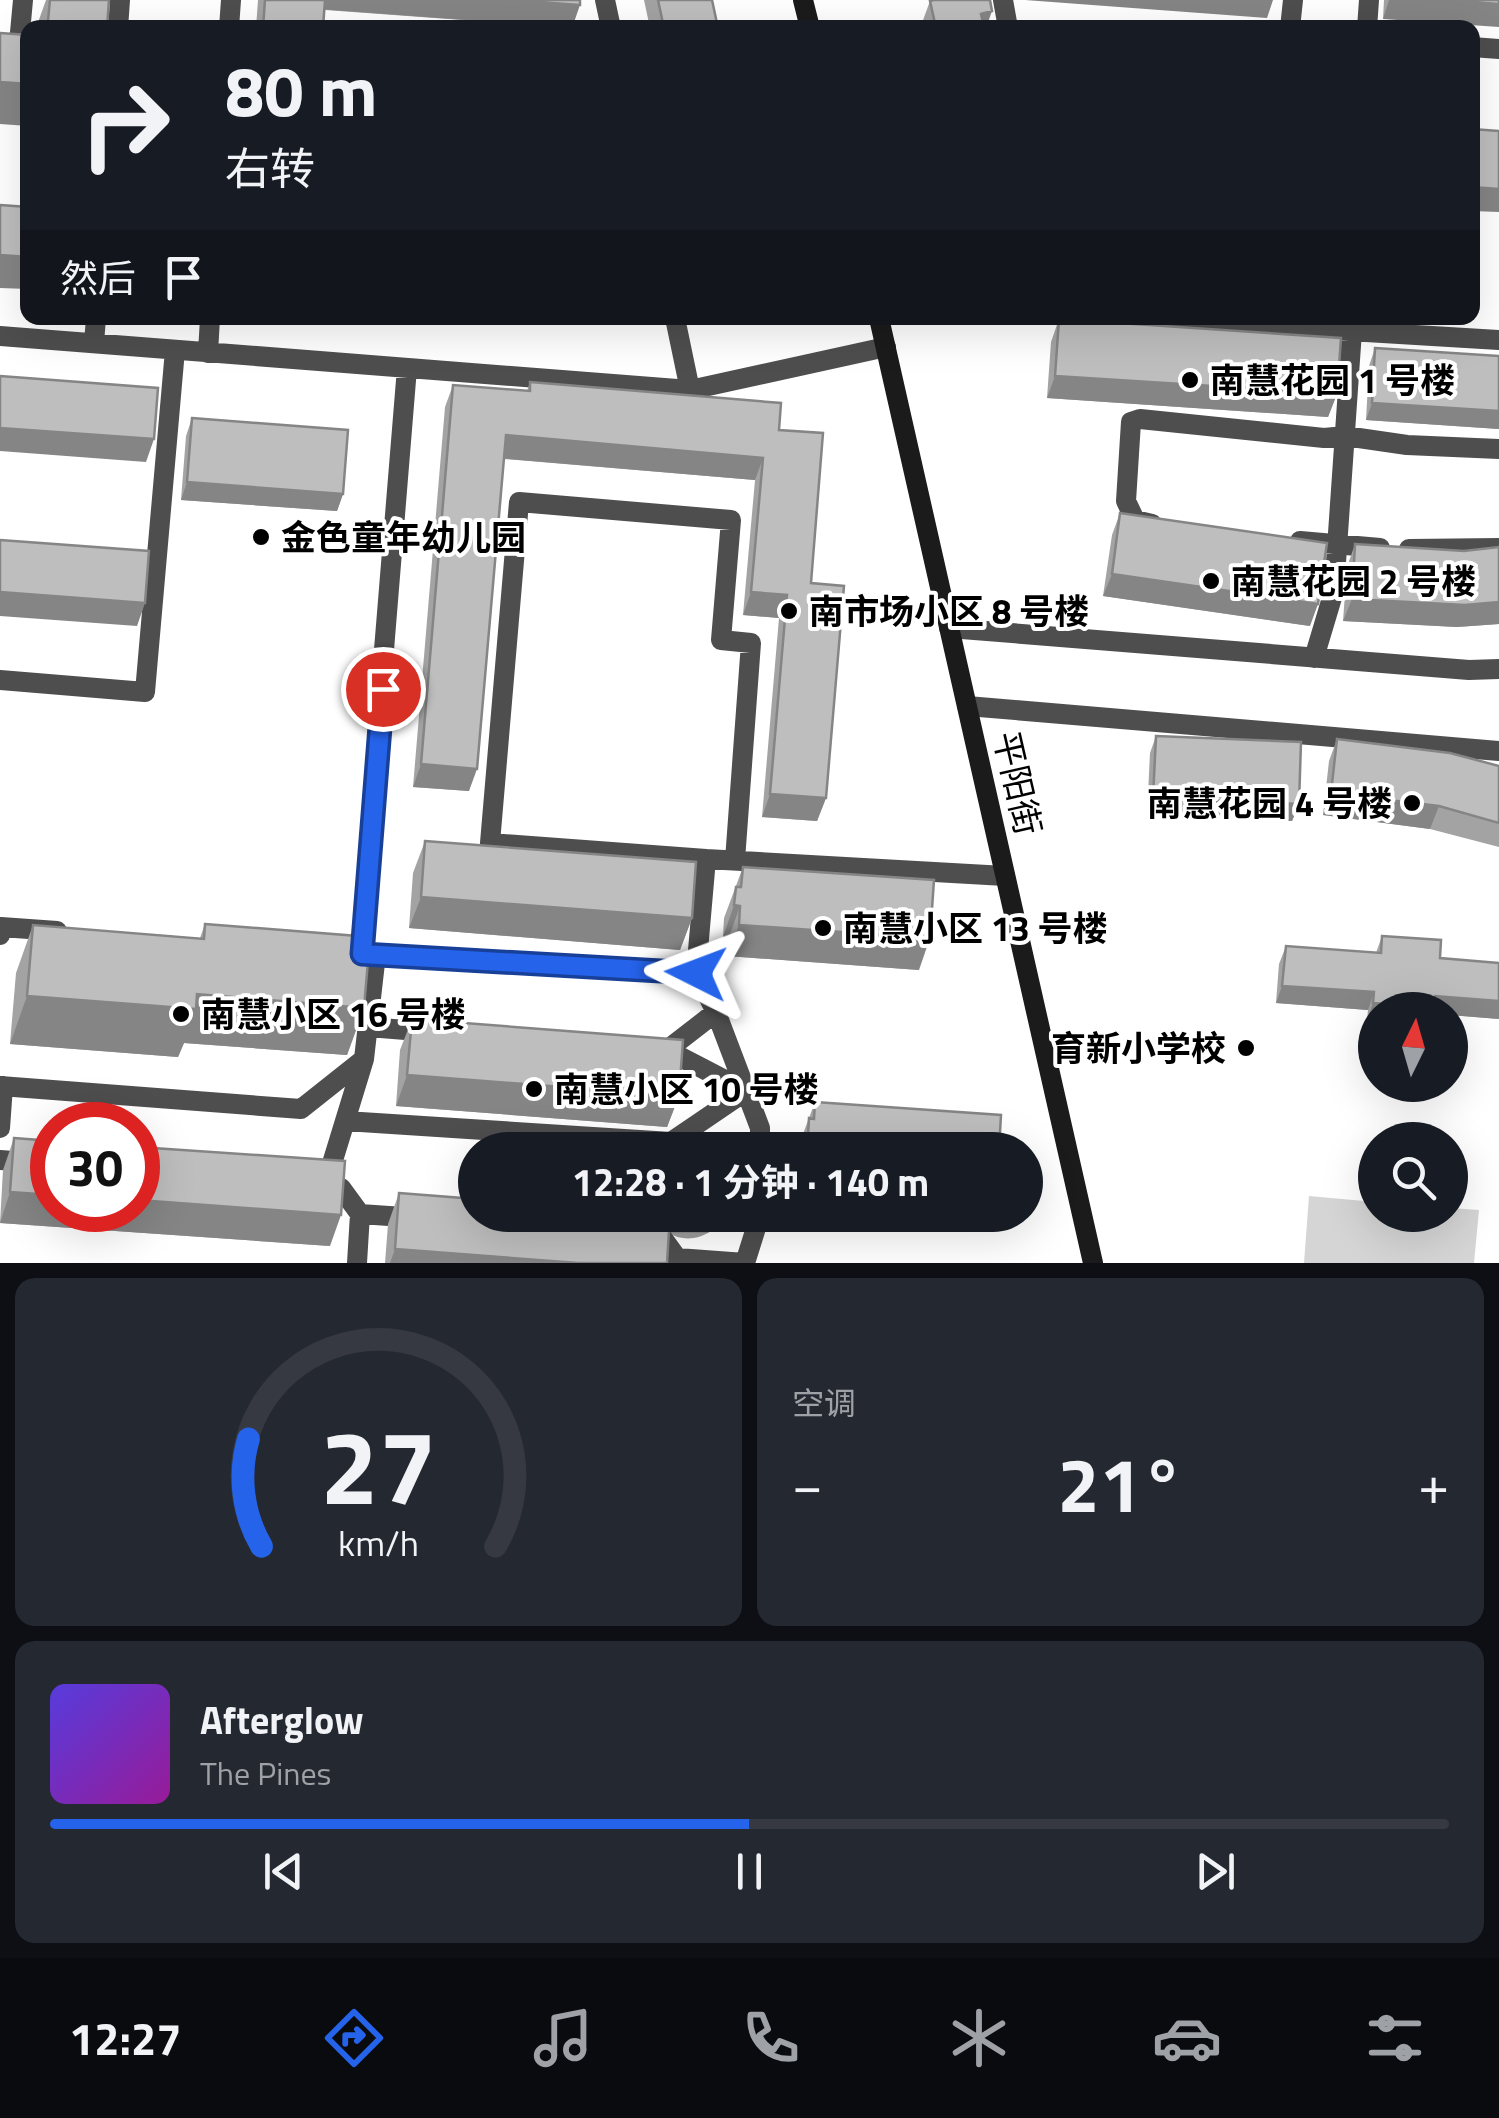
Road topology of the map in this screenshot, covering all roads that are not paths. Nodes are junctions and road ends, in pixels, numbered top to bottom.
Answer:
1 (20, 32) edge
2 (0, 53) edge
3 (95, 325) edge
4 (210, 325) edge
5 (676, 325) edge
6 (881, 325) edge
7 (1293, 325) edge
8 (1352, 331) junction
9 (0, 336) edge
10 (1499, 340) edge
11 (94, 343) junction
12 (886, 347) junction
13 (174, 350) junction
14 (208, 352) junction
15 (408, 368) junction
16 (690, 390) junction
17 (1345, 436) junction
18 (1499, 449) edge
19 (1178, 529) edge
20 (1284, 540) edge
21 (1337, 546) junction
22 (1499, 548) edge
23 (949, 628) junction
24 (1314, 658) junction
25 (384, 662) dead end
26 (1499, 669) edge
27 (0, 680) edge
28 (383, 689) dead end
29 (967, 706) junction
30 (1499, 751) edge
31 (706, 860) junction
32 (735, 860) junction
33 (1006, 876) junction
34 (83, 933) edge
35 (0, 935) edge
36 (331, 952) edge
37 (369, 954) junction
38 (696, 973) junction
39 (716, 1012) junction
40 (368, 1027) junction
41 (442, 1033) edge
42 (630, 1047) edge
43 (667, 1050) junction
44 (364, 1059) junction
45 (2, 1086) edge
46 (746, 1091) junction
47 (345, 1122) junction
48 (0, 1128) edge
49 (760, 1132) edge
50 (0, 1160) edge
51 (30, 1162) edge
52 (360, 1214) junction
53 (435, 1220) edge
54 (754, 1232) edge
55 (624, 1233) edge
56 (677, 1261) edge
57 (357, 1263) edge
58 (744, 1263) edge
59 (1094, 1263) edge

1 - 2 street
3 - 11 street
4 - 14 street
5 - 16 street
6 - 12 main road, 平阳街
7 - 8 street
8 - 10 street
8 - 17 street
9 - 11 street
11 - 13 street
12 - 16 street
12 - 23 main road, 平阳街
13 - 14 street
13 - 27 street
14 - 15 street
15 - 16 street
15 - 25 street
17 - 18 street
17 - 19 street
17 - 21 street
20 - 21 street
21 - 22 street
21 - 24 street
23 - 24 street
23 - 29 main road, 平阳街
24 - 26 street
28 - 37 street
29 - 30 street
29 - 33 main road, 平阳街
31 - 32 street
31 - 32 street
31 - 38 street
32 - 33 street
33 - 59 main road, 平阳街
34 - 35 street
36 - 37 street
37 - 38 street
37 - 40 street
38 - 39 street
39 - 43 street
39 - 46 street
40 - 41 street
40 - 44 street
42 - 43 street
43 - 46 street
44 - 45 street
44 - 47 street
45 - 48 street
46 - 47 street
46 - 49 street
47 - 52 street
50 - 51 street
52 - 53 street
52 - 57 street
54 - 58 street
55 - 56 street
56 - 58 street

